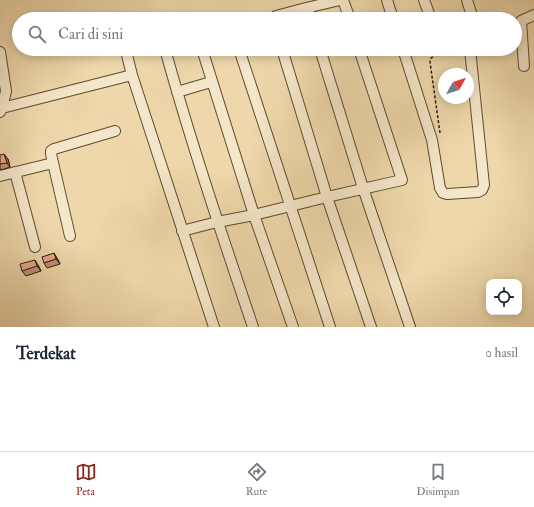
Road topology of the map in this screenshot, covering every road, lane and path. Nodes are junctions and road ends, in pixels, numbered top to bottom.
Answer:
1 (340, 0) edge
2 (344, 0) edge
3 (387, 0) edge
4 (424, 0) edge
5 (467, 0) edge
6 (302, 9) junction
7 (291, 12) edge
8 (308, 12) edge
9 (348, 12) edge
10 (391, 12) edge
11 (428, 12) edge
12 (471, 12) edge
13 (534, 15) edge
14 (522, 21) edge
15 (522, 36) edge
16 (0, 52) edge
17 (127, 56) edge
18 (167, 56) edge
19 (204, 56) edge
20 (244, 56) edge
21 (284, 56) edge
22 (322, 56) edge
23 (361, 56) edge
24 (405, 56) edge
25 (434, 56) edge
26 (471, 56) edge
27 (524, 66) dead end
28 (132, 75) junction
29 (211, 82) junction
30 (177, 92) junction
31 (1, 110) edge
32 (115, 131) dead end
33 (440, 132) dead end
34 (53, 162) junction
35 (15, 172) junction
36 (0, 176) edge
37 (363, 188) junction
38 (327, 197) junction
39 (290, 207) junction
40 (254, 215) junction
41 (218, 222) junction
42 (182, 231) junction
43 (70, 236) dead end
44 (35, 247) dead end
45 (214, 327) edge
46 (253, 327) edge
47 (292, 327) edge
48 (330, 327) edge
49 (371, 327) edge
50 (410, 327) edge

1 - 6 street
2 - 9 street
3 - 10 street
4 - 11 street
5 - 12 street
6 - 7 street
6 - 8 street
13 - 14 street
15 - 27 street
16 - 31 street
17 - 28 street
18 - 30 street
19 - 29 street
20 - 39 street
21 - 38 street
22 - 37 street
23 - 37 street
24 - 26 street
25 - 33 path
28 - 31 street
28 - 42 street
29 - 30 street
29 - 40 street
30 - 41 street
32 - 34 street
34 - 35 street
34 - 43 street
35 - 36 street
35 - 44 street
37 - 38 street
37 - 50 street
38 - 39 street
38 - 49 street
39 - 40 street
39 - 48 street
40 - 41 street
40 - 47 street
41 - 42 street
41 - 46 street
42 - 45 street

